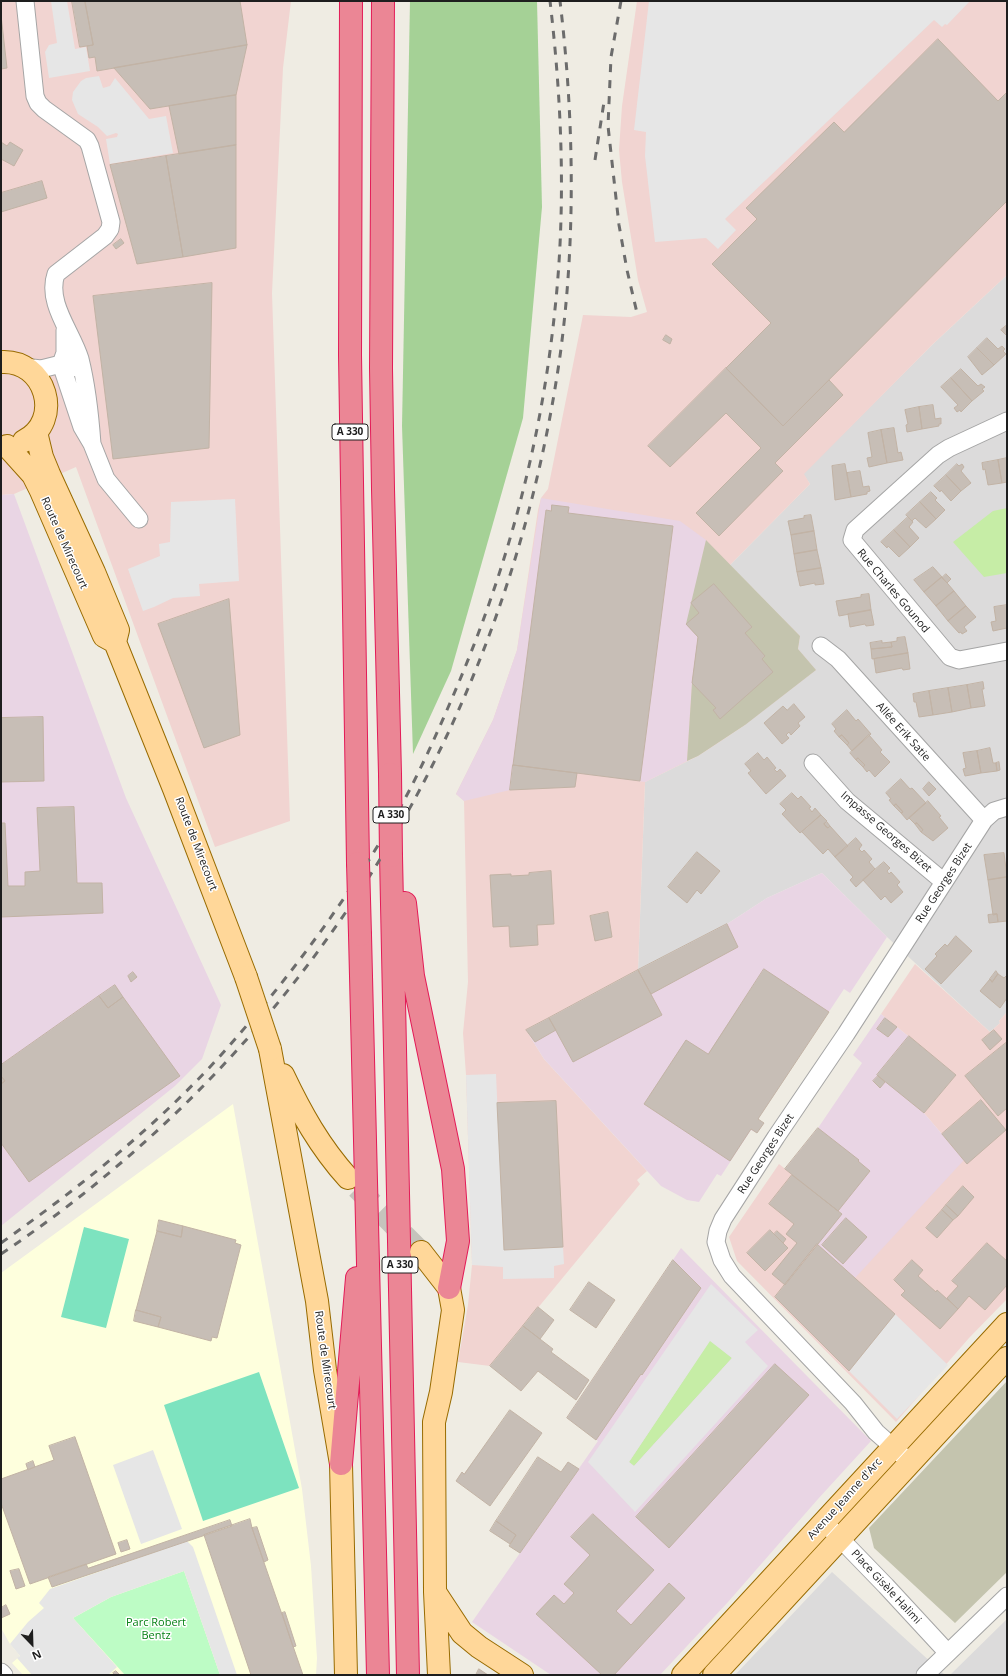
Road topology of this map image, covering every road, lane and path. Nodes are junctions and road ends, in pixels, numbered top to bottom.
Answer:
1 (25, 1) edge
2 (351, 1) edge
3 (383, 1) edge
4 (65, 324) junction
5 (8, 361) edge
6 (61, 364) junction
7 (84, 379) junction
8 (73, 398) junction
9 (1007, 421) edge
10 (40, 424) junction
11 (92, 444) junction
12 (4, 446) edge
13 (139, 519) dead end
14 (115, 642) junction
15 (821, 646) dead end
16 (1007, 651) edge
17 (813, 763) dead end
18 (1007, 807) edge
19 (984, 820) junction
20 (395, 848) junction
21 (944, 882) junction
22 (270, 1049) junction
23 (366, 1167) junction
24 (348, 1178) tunnel mouth
25 (421, 1252) tunnel mouth
26 (449, 1288) junction
27 (1007, 1324) edge
28 (1007, 1358) edge
29 (892, 1447) junction
30 (909, 1463) junction
31 (340, 1464) junction
32 (824, 1522) junction
33 (840, 1538) junction
34 (435, 1592) junction
35 (1007, 1596) edge
36 (947, 1652) junction
37 (1, 1672) edge
38 (4, 1675) edge
39 (346, 1675) edge
40 (378, 1675) edge
41 (408, 1675) edge
42 (439, 1675) edge
43 (522, 1675) edge
44 (683, 1675) edge
45 (714, 1675) edge
46 (925, 1675) edge

1 - 4 street
2 - 23 highway, A 330, bridge
3 - 20 highway, A 330, bridge
4 - 6 street
4 - 7 street
5 - 6 street
5 - 10 main road, Route de Mirecourt
6 - 7 street
6 - 8 street
7 - 8 street
7 - 11 street
8 - 10 street
8 - 11 street
9 - 16 street, Rue Charles Gounod
10 - 12 main road
10 - 14 main road, Route de Mirecourt
11 - 13 street
12 - 14 main road, Route de Mirecourt
14 - 22 main road, Route de Mirecourt, bridge
15 - 19 street, Allée Erik Satie
17 - 21 street, Impasse Georges Bizet
18 - 19 street
19 - 21 street, Rue Georges Bizet
20 - 26 highway
20 - 41 highway, A 330
21 - 29 street, Rue Georges Bizet
22 - 24 main road, Route de Mirecourt
22 - 31 main road, Route de Mirecourt
23 - 31 highway
23 - 40 highway, A 330
25 - 26 main road
26 - 34 main road
27 - 29 main road, Avenue Jeanne d'Arc
28 - 30 main road, Avenue Jeanne d'Arc
29 - 30 street, Rue Georges Bizet
29 - 32 main road, Avenue Jeanne d'Arc
30 - 33 main road, Avenue Jeanne d'Arc
31 - 39 main road, Route de Mirecourt
32 - 33 street, Place Gisèle Halimi
32 - 44 main road, Avenue Jeanne d'Arc
33 - 36 street, Place Gisèle Halimi
33 - 45 main road, Avenue Jeanne d'Arc
34 - 42 main road
34 - 43 main road
35 - 36 street
36 - 46 street
37 - 38 street

